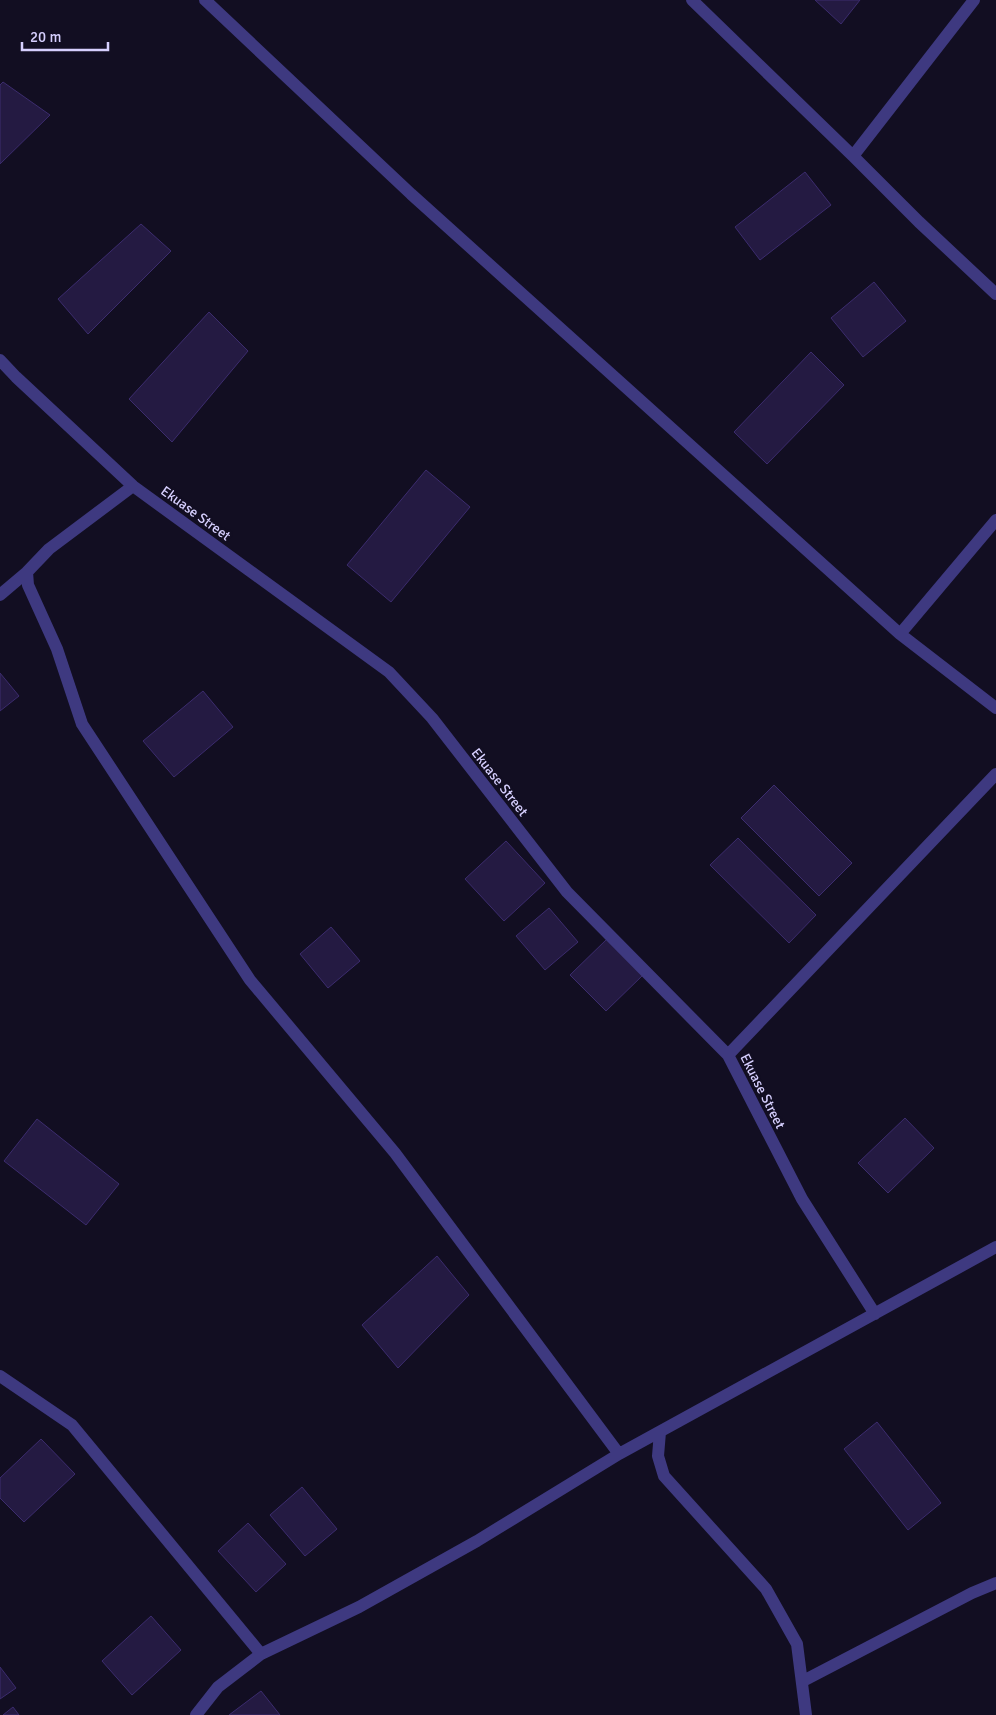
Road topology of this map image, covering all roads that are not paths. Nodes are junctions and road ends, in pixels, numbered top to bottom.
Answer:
1 (205, 0) edge
2 (692, 0) edge
3 (974, 0) edge
4 (853, 156) junction
5 (996, 294) edge
6 (0, 360) edge
7 (133, 486) junction
8 (996, 520) edge
9 (27, 572) junction
10 (0, 595) edge
11 (900, 634) junction
12 (996, 708) edge
13 (996, 774) edge
14 (728, 1056) junction
15 (996, 1247) edge
16 (874, 1314) junction
17 (0, 1376) edge
18 (660, 1432) junction
19 (619, 1454) junction
20 (996, 1583) edge
21 (261, 1654) junction
22 (803, 1681) junction
23 (196, 1715) edge
24 (806, 1715) edge

1 - 11 street
2 - 4 street
3 - 4 street
4 - 5 street
6 - 7 street, Ekuase Street
7 - 9 street
7 - 14 street, Ekuase Street
8 - 11 street
9 - 10 street
9 - 19 street
11 - 12 street
13 - 14 street
14 - 16 street, Ekuase Street
15 - 16 street
16 - 18 street
17 - 21 street
18 - 19 street
18 - 22 street
19 - 21 street
20 - 22 street
21 - 23 street
22 - 24 street

